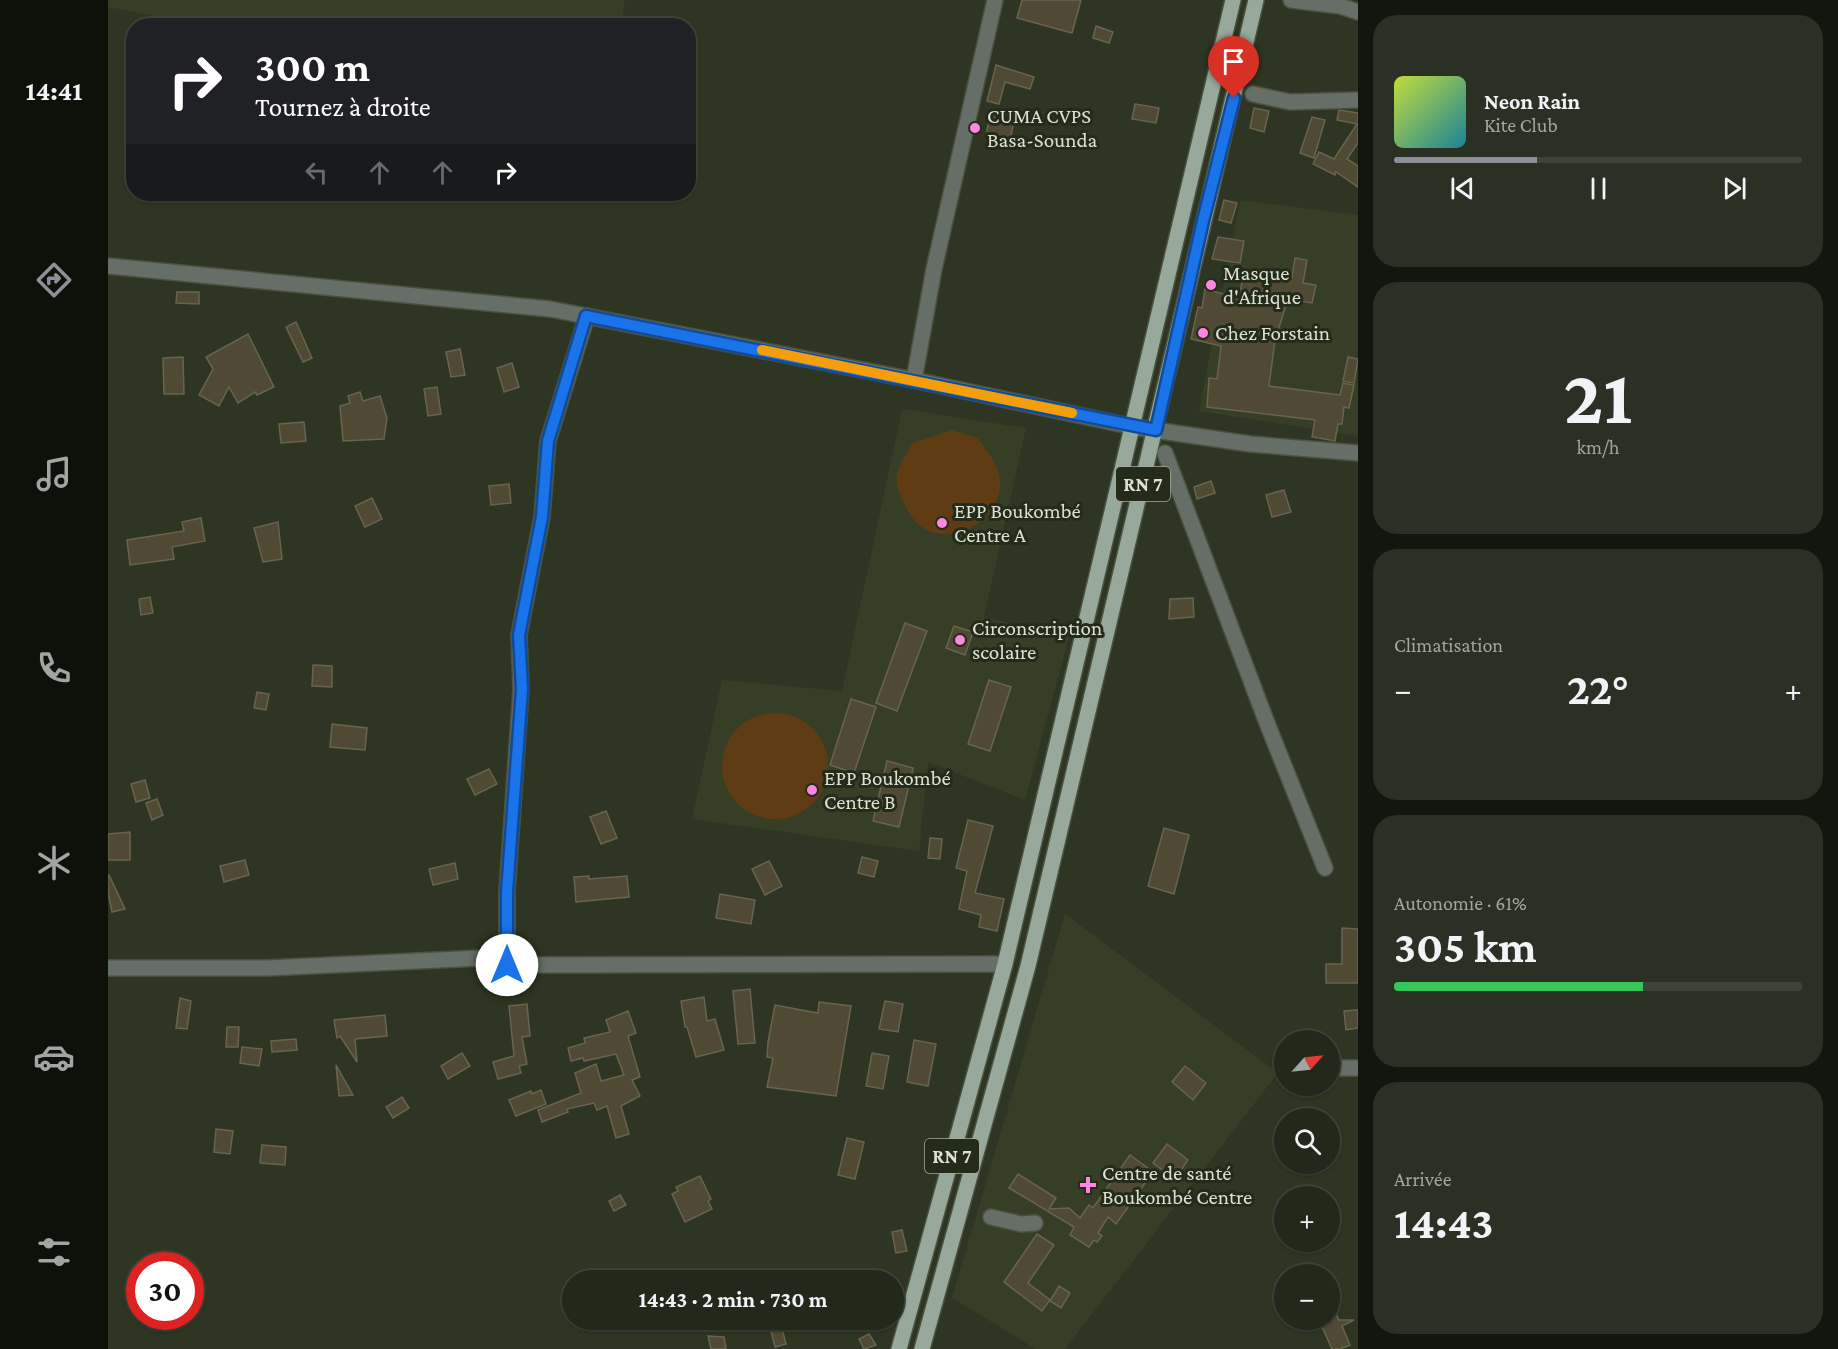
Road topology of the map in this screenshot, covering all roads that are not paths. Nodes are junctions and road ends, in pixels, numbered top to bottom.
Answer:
1 (995, 0) edge
2 (1233, 0) edge
3 (1256, 0) edge
4 (1291, 0) edge
5 (1358, 12) edge
6 (1253, 94) dead end
7 (1358, 100) edge
8 (108, 266) edge
9 (586, 316) junction
10 (914, 380) junction
11 (1134, 427) junction
12 (1156, 430) junction
13 (1165, 453) dead end
14 (1358, 453) edge
15 (1325, 868) dead end
16 (1005, 964) junction
17 (507, 965) junction
18 (108, 968) edge
19 (1340, 1068) edge
20 (1358, 1068) edge
21 (991, 1217) dead end
22 (1035, 1223) dead end
23 (899, 1349) edge
24 (922, 1349) edge

1 - 10 street
2 - 11 main road, RN 7
3 - 12 main road, RN 7
4 - 5 street
6 - 7 street
8 - 9 street
9 - 10 street
9 - 17 street
10 - 11 street
11 - 12 street
11 - 16 main road, RN 7
12 - 14 street
12 - 24 main road, RN 7
13 - 15 street
16 - 17 street
16 - 23 main road, RN 7
17 - 18 street
19 - 20 street
21 - 22 street

